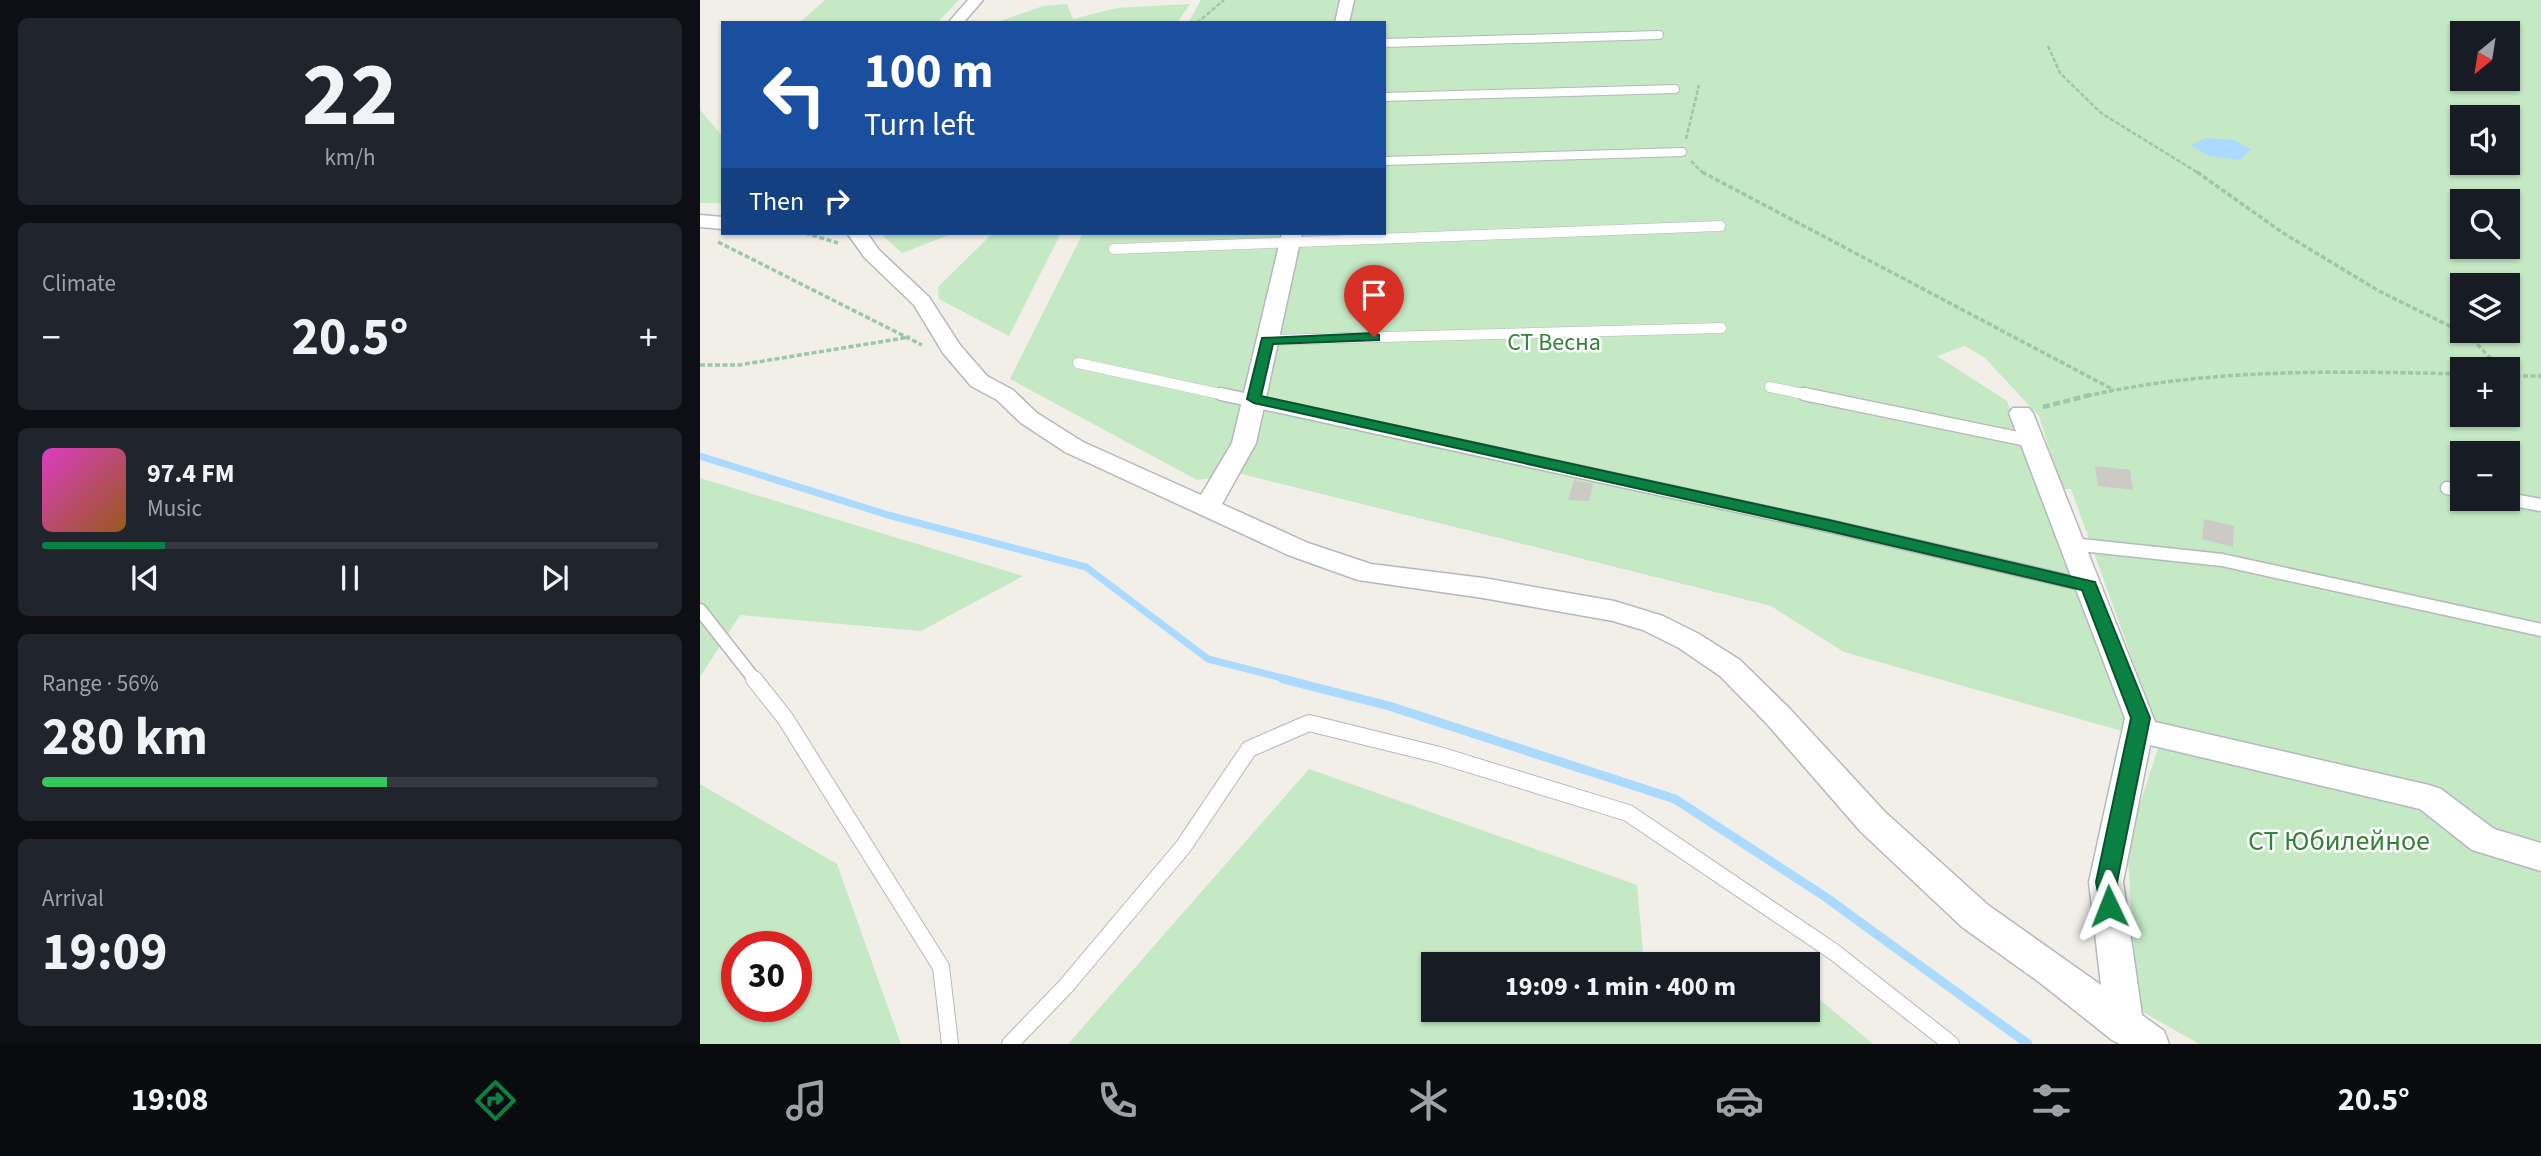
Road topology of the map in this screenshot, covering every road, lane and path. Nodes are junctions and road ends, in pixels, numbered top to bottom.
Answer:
1 (976, 0) edge
2 (1224, 0) edge
3 (1347, 0) edge
4 (957, 21) edge
5 (1200, 21) edge
6 (1342, 21) edge
7 (1659, 35) dead end
8 (1386, 43) edge
9 (2048, 46) dead end
10 (1699, 85) dead end
11 (1675, 89) dead end
12 (1386, 97) edge
13 (1682, 152) junction
14 (1386, 162) edge
15 (1720, 226) dead end
16 (711, 227) edge
17 (858, 235) edge
18 (1369, 235) edge
19 (1386, 235) edge
20 (1291, 237) edge
21 (1114, 249) dead end
22 (1721, 328) dead end
23 (911, 337) junction
24 (1267, 340) junction
25 (933, 352) dead end
26 (2489, 357) edge
27 (1078, 363) dead end
28 (700, 365) edge
29 (2450, 374) edge
30 (2520, 376) edge
31 (2541, 376) edge
32 (1770, 387) dead end
33 (2114, 390) junction
34 (1254, 399) junction
35 (2021, 412) joint
36 (2032, 441) junction
37 (2520, 501) edge
38 (2541, 505) edge
39 (1207, 507) junction
40 (2072, 544) junction
41 (2089, 586) junction
42 (700, 610) edge
43 (2541, 630) edge
44 (2138, 730) junction
45 (2541, 857) edge
46 (2138, 1036) edge
47 (950, 1044) edge
48 (1010, 1044) edge
49 (1951, 1044) edge

1 - 4 street
2 - 5 path
3 - 6 street
7 - 8 lane
9 - 26 path
10 - 13 path
11 - 12 lane
13 - 14 lane
13 - 33 path
15 - 19 lane
16 - 23 path
17 - 39 street
18 - 20 lane
20 - 21 lane
20 - 24 street
22 - 24 lane
23 - 25 path
23 - 28 path
24 - 34 street
27 - 34 lane
29 - 33 path
30 - 31 path
32 - 36 lane
33 - 35 path
34 - 39 street
34 - 41 lane
35 - 36 street
36 - 40 street
37 - 38 lane
39 - 46 street
40 - 41 street
40 - 43 lane
41 - 44 street
42 - 47 lane
44 - 45 street
44 - 46 street
48 - 49 lane

